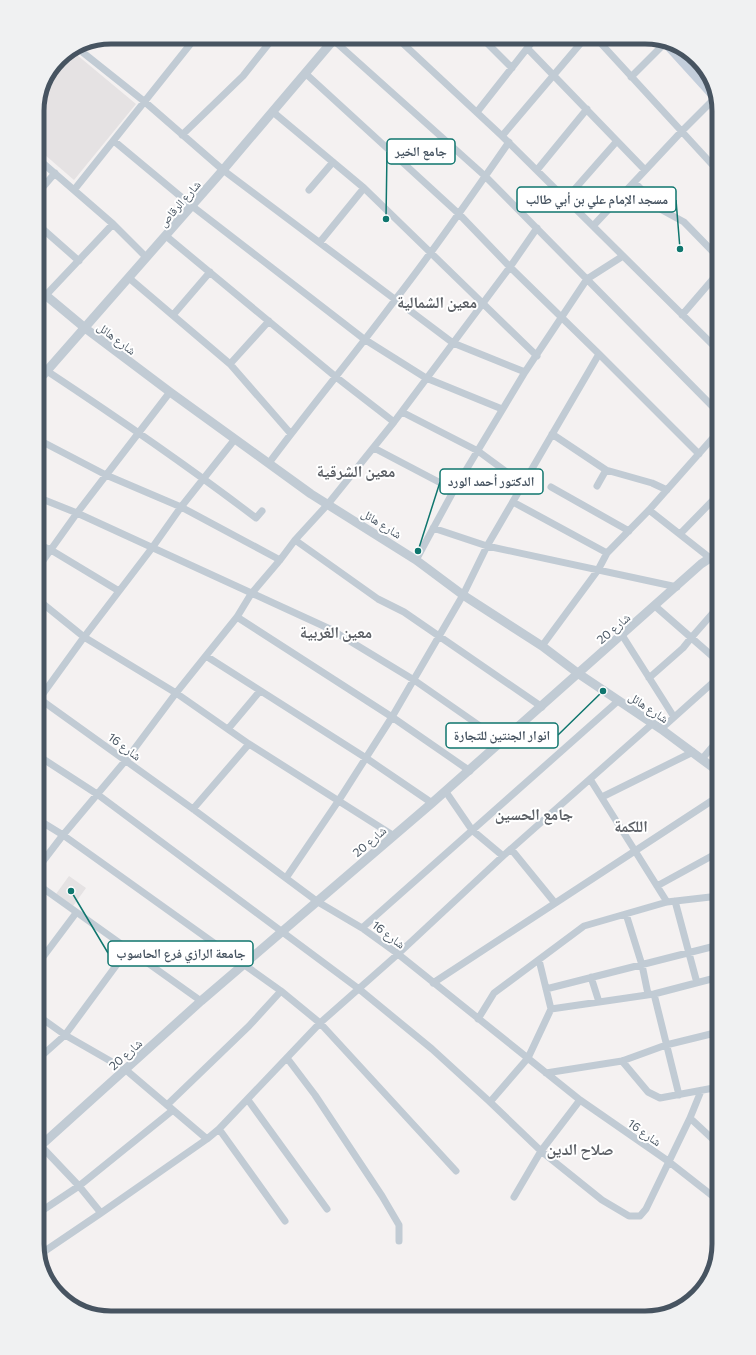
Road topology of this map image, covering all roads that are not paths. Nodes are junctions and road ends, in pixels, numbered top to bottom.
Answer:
1 (190, 44) edge
2 (268, 44) edge
3 (328, 44) edge
4 (340, 44) edge
5 (403, 44) edge
6 (489, 44) edge
7 (531, 44) edge
8 (580, 44) edge
9 (601, 44) edge
10 (662, 46) edge
11 (528, 49) junction
12 (670, 49) edge
13 (81, 51) edge
14 (512, 68) junction
15 (305, 73) junction
16 (554, 76) junction
17 (631, 77) junction
18 (709, 90) edge
19 (145, 102) junction
20 (711, 103) edge
21 (587, 109) junction
22 (273, 112) junction
23 (476, 112) junction
24 (681, 132) junction
25 (182, 135) junction
26 (502, 136) junction
27 (617, 140) junction
28 (114, 141) junction
29 (509, 142) junction
30 (333, 162) junction
31 (44, 164) edge
32 (712, 165) edge
33 (223, 170) junction
34 (537, 170) junction
35 (645, 170) junction
36 (55, 174) junction
37 (485, 176) junction
38 (634, 182) junction
39 (44, 186) edge
40 (364, 188) junction
41 (74, 190) junction
42 (309, 190) dead end
43 (566, 199) junction
44 (192, 206) junction
45 (459, 214) junction
46 (113, 224) junction
47 (593, 226) junction
48 (536, 228) junction
49 (44, 230) edge
50 (166, 236) junction
51 (320, 242) junction
52 (712, 251) edge
53 (431, 253) junction
54 (623, 256) junction
55 (146, 257) junction
56 (79, 262) junction
57 (510, 267) junction
58 (210, 272) junction
59 (129, 278) junction
60 (587, 280) junction
61 (712, 280) edge
62 (46, 295) joint
63 (395, 300) junction
64 (483, 303) junction
65 (173, 315) junction
66 (682, 315) junction
67 (562, 318) junction
68 (269, 322) junction
69 (85, 328) junction
70 (364, 339) junction
71 (453, 343) junction
72 (712, 344) edge
73 (599, 354) junction
74 (536, 356) junction
75 (230, 364) junction
76 (44, 370) edge
77 (47, 371) junction
78 (524, 372) junction
79 (44, 374) edge
80 (336, 377) junction
81 (426, 378) junction
82 (170, 392) junction
83 (712, 405) edge
84 (502, 410) junction
85 (402, 412) junction
86 (394, 422) junction
87 (139, 433) junction
88 (291, 434) junction
89 (552, 434) junction
90 (235, 439) junction
91 (712, 439) edge
92 (44, 443) edge
93 (374, 448) junction
94 (478, 451) junction
95 (699, 454) junction
96 (269, 464) junction
97 (606, 470) junction
98 (106, 475) junction
99 (204, 478) junction
100 (524, 484) junction
101 (597, 486) dead end
102 (551, 487) dead end
103 (454, 490) junction
104 (667, 490) junction
105 (44, 500) edge
106 (712, 501) edge
107 (513, 502) junction
108 (328, 504) junction
109 (181, 507) junction
110 (650, 510) junction
111 (262, 511) dead end
112 (77, 514) junction
113 (433, 528) junction
114 (628, 531) junction
115 (680, 534) junction
116 (295, 540) junction
117 (487, 546) junction
118 (44, 547) edge
119 (152, 548) junction
120 (51, 550) junction
121 (607, 553) junction
122 (712, 554) edge
123 (712, 558) edge
124 (44, 560) edge
125 (280, 560) junction
126 (416, 560) junction
127 (598, 570) junction
128 (677, 587) junction
129 (119, 591) junction
130 (251, 594) junction
131 (463, 595) junction
132 (44, 605) edge
133 (655, 606) junction
134 (712, 614) edge
135 (237, 617) junction
136 (439, 636) junction
137 (622, 636) junction
138 (84, 637) junction
139 (691, 638) junction
140 (542, 646) junction
141 (206, 656) junction
142 (712, 656) edge
143 (579, 674) junction
144 (649, 678) junction
145 (414, 680) junction
146 (712, 683) edge
147 (44, 691) edge
148 (260, 691) junction
149 (176, 693) junction
150 (618, 701) junction
151 (44, 703) edge
152 (542, 707) junction
153 (392, 717) junction
154 (674, 717) junction
155 (652, 724) junction
156 (228, 729) junction
157 (661, 729) junction
158 (503, 742) junction
159 (249, 744) junction
160 (712, 747) edge
161 (693, 752) junction
162 (366, 758) junction
163 (702, 759) junction
164 (44, 760) edge
165 (126, 760) junction
166 (712, 767) edge
167 (470, 771) junction
168 (590, 779) junction
169 (446, 792) junction
170 (97, 794) junction
171 (602, 797) junction
172 (339, 800) junction
173 (712, 801) edge
174 (432, 804) junction
175 (193, 808) junction
176 (44, 823) edge
177 (472, 830) junction
178 (63, 835) junction
179 (394, 836) junction
180 (511, 849) junction
181 (635, 851) junction
182 (503, 856) junction
183 (712, 856) edge
184 (44, 860) edge
185 (286, 878) junction
186 (657, 886) junction
187 (44, 889) edge
188 (712, 899) edge
189 (318, 902) junction
190 (671, 902) junction
191 (554, 904) junction
192 (76, 913) junction
193 (626, 914) junction
194 (362, 928) junction
195 (282, 932) junction
196 (712, 947) edge
197 (128, 948) junction
198 (689, 953) junction
199 (398, 954) junction
200 (44, 956) edge
201 (539, 960) junction
202 (642, 965) junction
203 (243, 966) junction
204 (591, 977) junction
205 (712, 979) edge
206 (433, 983) junction
207 (697, 983) junction
208 (359, 989) junction
209 (546, 989) junction
210 (281, 991) junction
211 (651, 994) junction
212 (201, 1001) junction
213 (599, 1002) junction
214 (551, 1009) junction
215 (478, 1019) junction
216 (44, 1020) edge
217 (320, 1023) junction
218 (712, 1034) edge
219 (65, 1035) junction
220 (666, 1045) junction
221 (44, 1054) edge
222 (287, 1058) junction
223 (528, 1058) junction
224 (622, 1061) junction
225 (126, 1070) junction
226 (546, 1073) junction
227 (712, 1088) edge
228 (701, 1090) junction
229 (679, 1095) junction
230 (248, 1100) junction
231 (580, 1100) junction
232 (490, 1102) junction
233 (167, 1105) junction
234 (173, 1110) junction
235 (690, 1118) junction
236 (218, 1130) junction
237 (712, 1138) edge
238 (207, 1139) junction
239 (44, 1141) edge
240 (541, 1151) junction
241 (44, 1152) edge
242 (668, 1161) junction
243 (456, 1171) dead end
244 (79, 1186) junction
245 (712, 1196) edge
246 (514, 1197) dead end
247 (44, 1209) edge
248 (327, 1209) dead end
249 (101, 1213) junction
250 (285, 1221) dead end
251 (399, 1241) dead end
252 (45, 1251) edge

1 - 19 street
2 - 25 street
3 - 15 street, شارع الرقاص
4 - 37 street
5 - 23 street
6 - 14 street
7 - 11 street
8 - 16 street
9 - 17 street
10 - 17 street
11 - 14 street
11 - 16 street
12 - 18 main road
13 - 19 street
14 - 23 street
15 - 22 street, شارع الرقاص
15 - 45 street
16 - 21 street
16 - 26 street
17 - 24 street
19 - 25 street
19 - 28 street
20 - 24 street
21 - 27 street
21 - 34 street
22 - 30 street
22 - 33 street, شارع الرقاص
23 - 26 street
24 - 32 street
24 - 35 street
25 - 33 street
26 - 29 street
27 - 35 street
27 - 43 street
28 - 41 street
28 - 44 street
29 - 34 street
29 - 37 street
30 - 40 street
30 - 42 street
31 - 36 street
33 - 44 street, شارع الرقاص
33 - 51 street
34 - 43 street
35 - 38 street
36 - 39 street
36 - 41 street
37 - 45 street
37 - 48 street
38 - 47 street
38 - 52 street
40 - 51 street
40 - 53 street
41 - 46 street
43 - 47 street
44 - 50 street, شارع الرقاص
44 - 70 street
45 - 53 street
45 - 57 street
46 - 55 street
46 - 56 street
47 - 54 street
48 - 57 street
48 - 60 street
49 - 56 street
50 - 55 street, شارع الرقاص
50 - 58 street
51 - 63 street
53 - 63 street
53 - 64 street
54 - 60 street
54 - 66 street
55 - 59 street, شارع الرقاص
56 - 62 street
57 - 64 street
57 - 67 street
58 - 65 street
58 - 68 street
59 - 65 street
59 - 69 street, شارع الرقاص
60 - 67 street
60 - 83 street
61 - 66 street
62 - 69 street, شارع هائل
63 - 70 street
63 - 71 street
64 - 71 street
64 - 74 street
65 - 75 street
66 - 72 street
67 - 73 street
67 - 74 street
68 - 75 street
68 - 80 street
69 - 77 street, شارع الرقاص
69 - 82 street, شارع هائل
70 - 80 street
70 - 81 street
71 - 78 street
71 - 81 street
73 - 89 street
73 - 95 street
74 - 78 street
75 - 88 street
76 - 77 street
77 - 79 street, شارع الرقاص
77 - 87 street
78 - 84 street
80 - 86 street
80 - 88 street
81 - 84 street
81 - 85 street
82 - 87 street
82 - 90 street, شارع هائل
84 - 94 street
85 - 86 street
85 - 94 street
86 - 93 street
87 - 98 street
87 - 99 street
88 - 96 street
89 - 97 street
89 - 100 street
90 - 96 street, شارع هائل
90 - 99 street
91 - 95 street
92 - 98 street
93 - 103 street
93 - 108 street
94 - 100 street
94 - 103 street
95 - 104 street
96 - 108 street, شارع هائل
97 - 101 street
97 - 104 street
98 - 109 street
98 - 112 street
99 - 109 street
99 - 111 street
100 - 107 street
102 - 114 street
103 - 113 street
104 - 110 street
105 - 112 street
106 - 115 street
107 - 117 street
107 - 121 street
108 - 116 street
108 - 126 street, شارع هائل
109 - 119 street
109 - 125 street
110 - 114 street
110 - 115 street
112 - 119 street
112 - 120 street
113 - 117 street
113 - 126 street
114 - 121 street
115 - 122 street
116 - 125 street
116 - 136 street
117 - 127 street
117 - 131 street
118 - 120 street
119 - 129 street
119 - 130 street
120 - 124 street
120 - 129 street
121 - 127 street
123 - 128 street, شارع 20
125 - 130 street
126 - 131 street, شارع هائل
127 - 128 street
127 - 140 street
128 - 133 street, شارع 20
129 - 138 street
130 - 135 street
130 - 145 street
131 - 136 street
131 - 140 street, شارع هائل
132 - 138 street
133 - 137 street, شارع 20
133 - 139 street
134 - 139 street
135 - 141 street
135 - 153 street
136 - 145 street
136 - 152 street
137 - 143 street, شارع 20
137 - 144 street
138 - 147 street
138 - 149 street
139 - 142 street
139 - 144 street
140 - 143 street, شارع هائل
141 - 148 street
141 - 149 street
143 - 150 street, شارع هائل
143 - 152 street, شارع 20
144 - 154 street
145 - 153 street
145 - 158 street
146 - 154 street
148 - 156 street
148 - 162 street
149 - 156 street
149 - 165 street
150 - 155 street, شارع هائل
150 - 177 street
151 - 165 street, شارع 16
152 - 158 street, شارع 20
153 - 162 street
153 - 167 street
154 - 157 street
155 - 157 street, شارع هائل
155 - 168 street
156 - 159 street
157 - 161 street, شارع هائل
158 - 167 street, شارع 20
159 - 172 street
159 - 175 street
160 - 163 street
161 - 163 street, شارع هائل
161 - 171 street
162 - 172 street
162 - 174 street
163 - 166 street, شارع هائل
164 - 170 street
165 - 170 street
165 - 175 street, شارع 16
167 - 169 street, شارع 20
168 - 171 street
168 - 180 street
169 - 174 street, شارع 20
169 - 177 street
170 - 178 street
170 - 195 street
171 - 181 street
172 - 179 street
172 - 185 street
173 - 181 street
174 - 179 street, شارع 20
175 - 185 street, شارع 16
176 - 178 street
177 - 182 street
177 - 194 street
178 - 184 street
178 - 203 street
179 - 189 street, شارع 20
180 - 182 street
180 - 191 street
181 - 186 street
181 - 191 street
182 - 199 street
183 - 186 street
185 - 189 street, شارع 16
186 - 190 street
187 - 192 street
188 - 190 street
189 - 194 street, شارع 16
189 - 195 street, شارع 20
190 - 193 street
190 - 198 street
191 - 206 street
192 - 197 street
192 - 200 street
193 - 201 street
193 - 202 street
194 - 199 street, شارع 16
195 - 203 street, شارع 20
195 - 208 street
196 - 198 street
197 - 212 street
197 - 219 street
198 - 202 street
198 - 207 street
199 - 206 street, شارع 16
199 - 208 street
201 - 209 street
201 - 215 street
202 - 204 street
202 - 211 street
203 - 210 street
203 - 212 street, شارع 20
204 - 209 street
204 - 213 street
205 - 207 street
206 - 215 street, شارع 16
207 - 211 street
208 - 217 street
208 - 232 street
209 - 214 street
210 - 217 street
210 - 233 street
211 - 213 street
211 - 220 street
212 - 225 street, شارع 20
213 - 214 street
214 - 223 street
215 - 223 street, شارع 16
216 - 219 street
217 - 222 street
217 - 243 street
218 - 220 street
219 - 221 street
219 - 225 street
220 - 224 street
220 - 229 street
222 - 230 street
222 - 251 street
223 - 226 street, شارع 16
223 - 232 street
224 - 226 street
224 - 229 street
225 - 233 street
225 - 239 street, شارع 20
226 - 231 street, شارع 16
227 - 228 street
228 - 229 street
228 - 235 street
230 - 236 street
230 - 248 street
231 - 240 street
231 - 242 street, شارع 16
232 - 240 street
233 - 234 street
234 - 238 street
234 - 244 street
235 - 237 street
235 - 242 street
236 - 238 street
236 - 250 street
238 - 249 street
240 - 242 street
240 - 246 street
241 - 244 street
242 - 245 street, شارع 16
244 - 247 street
244 - 249 street
249 - 252 street

